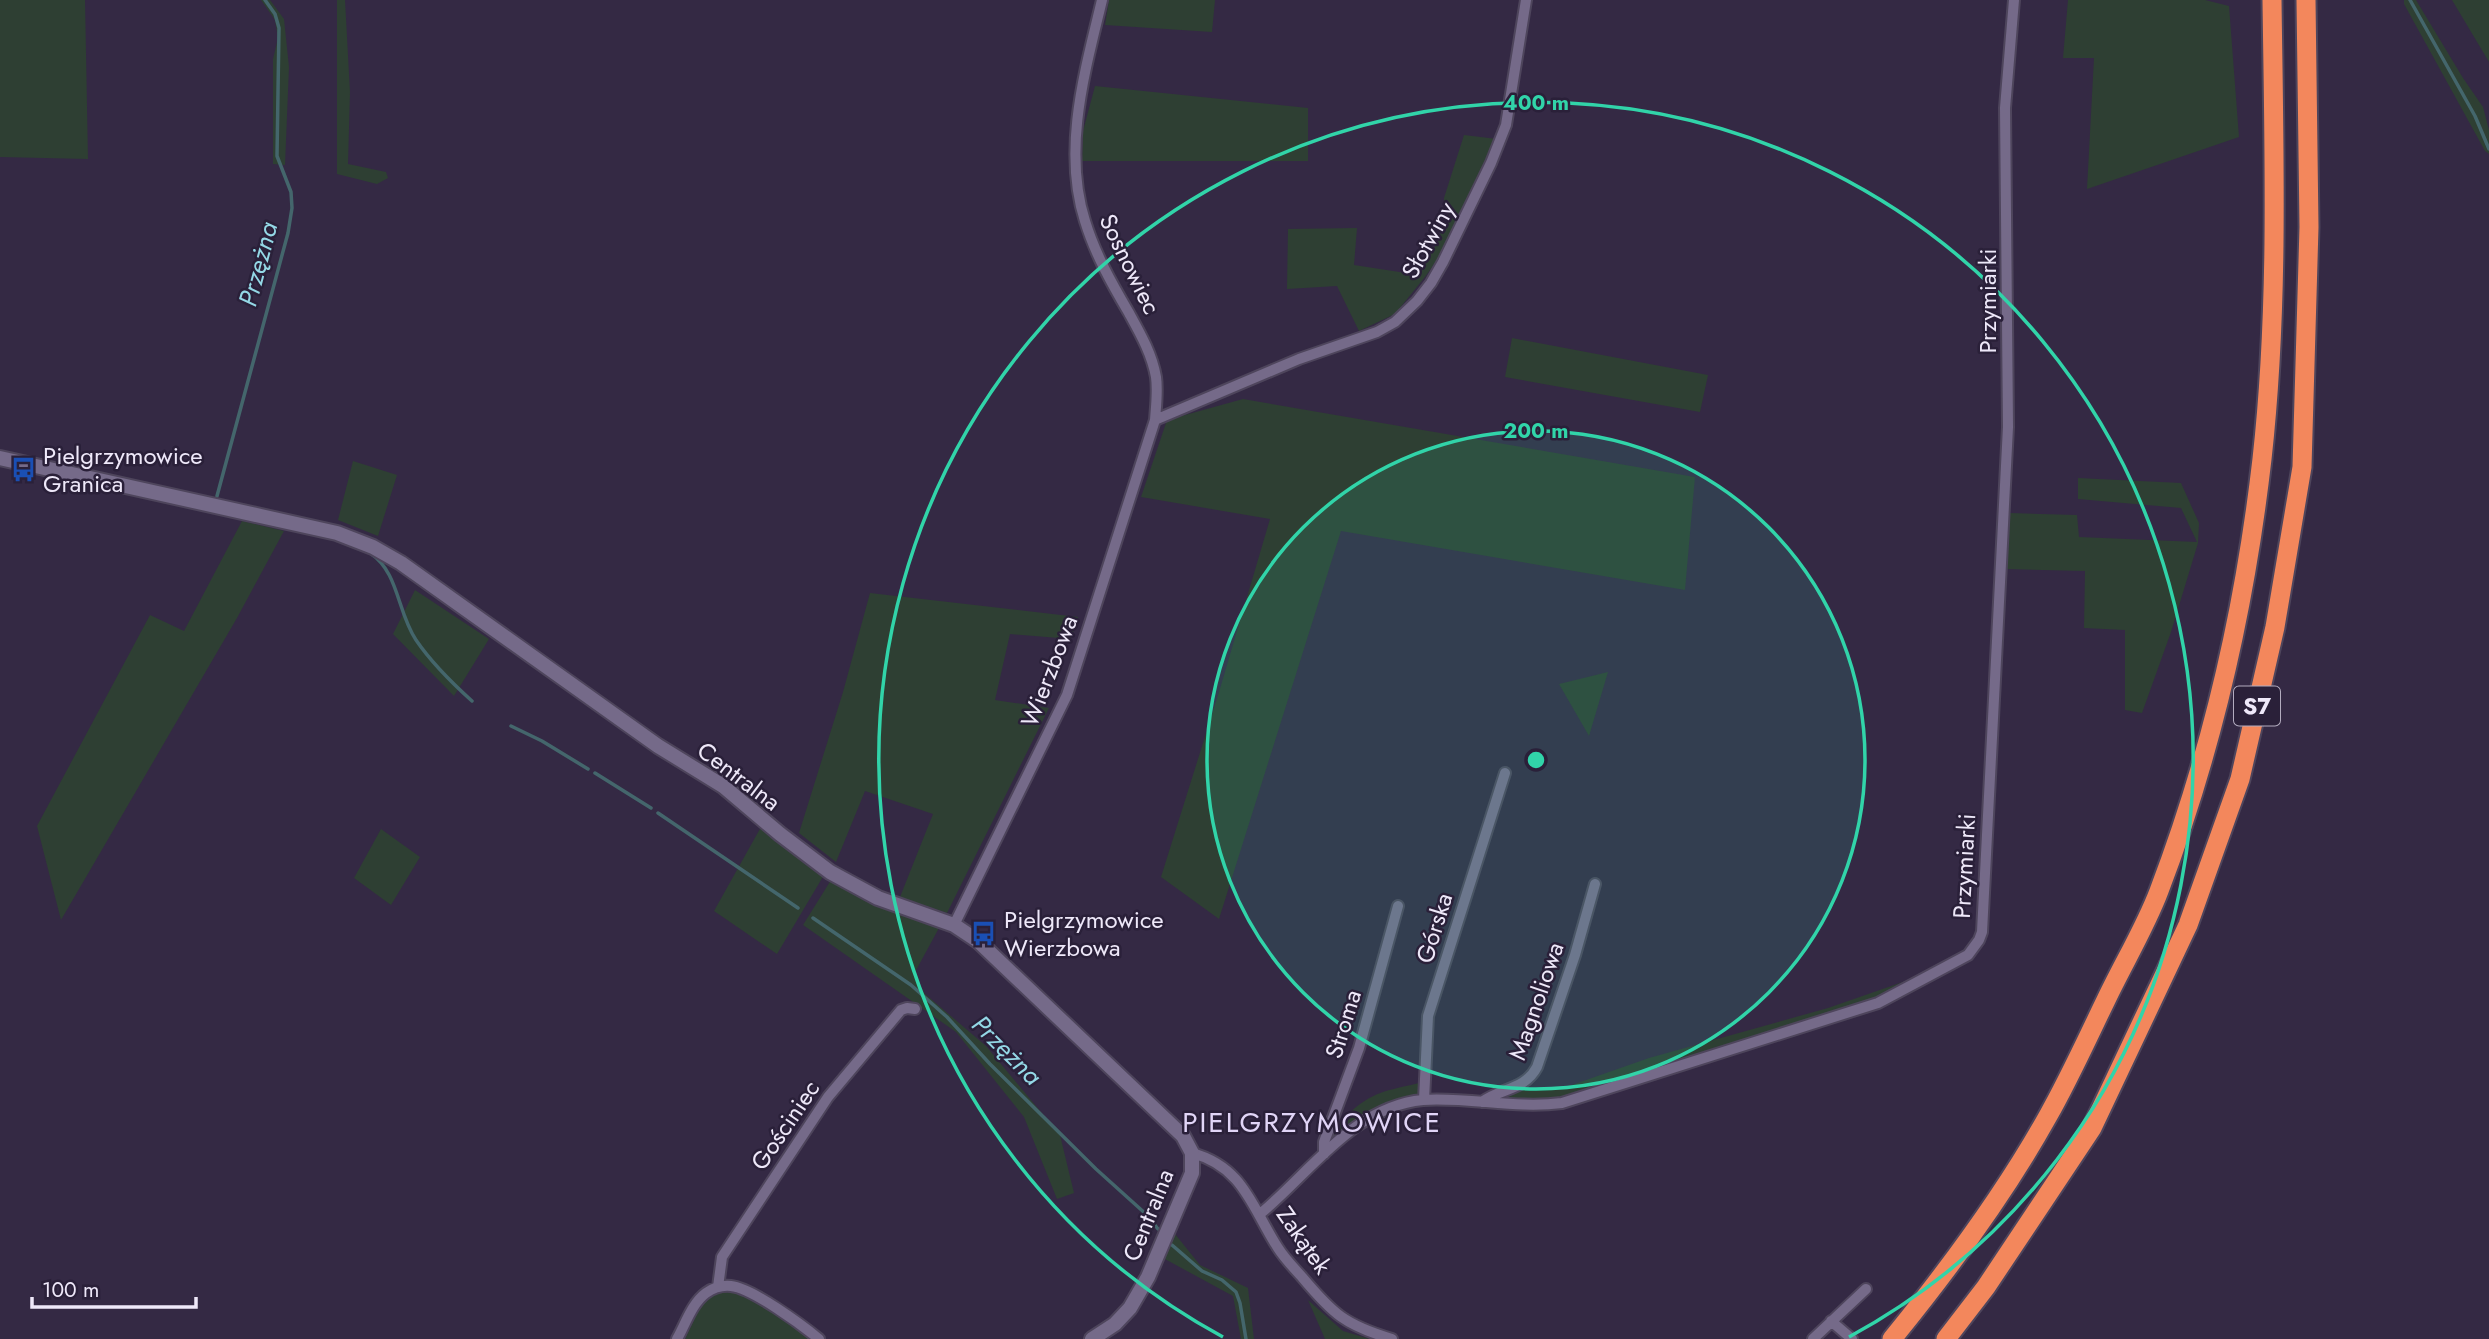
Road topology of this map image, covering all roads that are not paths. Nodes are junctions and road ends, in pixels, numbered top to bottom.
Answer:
1 (1102, 0) edge
2 (1526, 0) edge
3 (2014, 0) edge
4 (2272, 0) edge
5 (2306, 0) edge
6 (1155, 420) junction
7 (0, 458) edge
8 (1505, 773) dead end
9 (1595, 884) dead end
10 (1398, 905) dead end
11 (954, 925) junction
12 (915, 1009) dead end
13 (1424, 1100) junction
14 (1482, 1102) junction
15 (1192, 1153) junction
16 (1324, 1154) junction
17 (1260, 1214) junction
18 (718, 1287) junction
19 (1866, 1289) dead end
20 (1831, 1321) junction
21 (677, 1339) edge
22 (820, 1339) edge
23 (1092, 1339) edge
24 (1392, 1339) edge
25 (1813, 1339) edge
26 (1852, 1339) edge
27 (1892, 1339) edge
28 (1946, 1339) edge

1 - 6 street, Sosnowiec
2 - 6 street, Słotwiny
3 - 14 street, Przymiarki
4 - 27 highway, S7
5 - 28 highway, S7
6 - 11 street, Wierzbowa
7 - 11 street, Centralna
8 - 13 street, Górska
9 - 14 street, Magnoliowa
10 - 16 street, Stroma
11 - 15 street, Centralna
12 - 18 street, Gościniec
13 - 14 street, Przymiarki
13 - 16 street, Przymiarki
15 - 17 street, Zakątek
15 - 23 street, Centralna
16 - 17 street, Przymiarki
17 - 24 street, Zakątek
18 - 21 street
18 - 22 street
19 - 20 street
20 - 25 street
20 - 26 street

